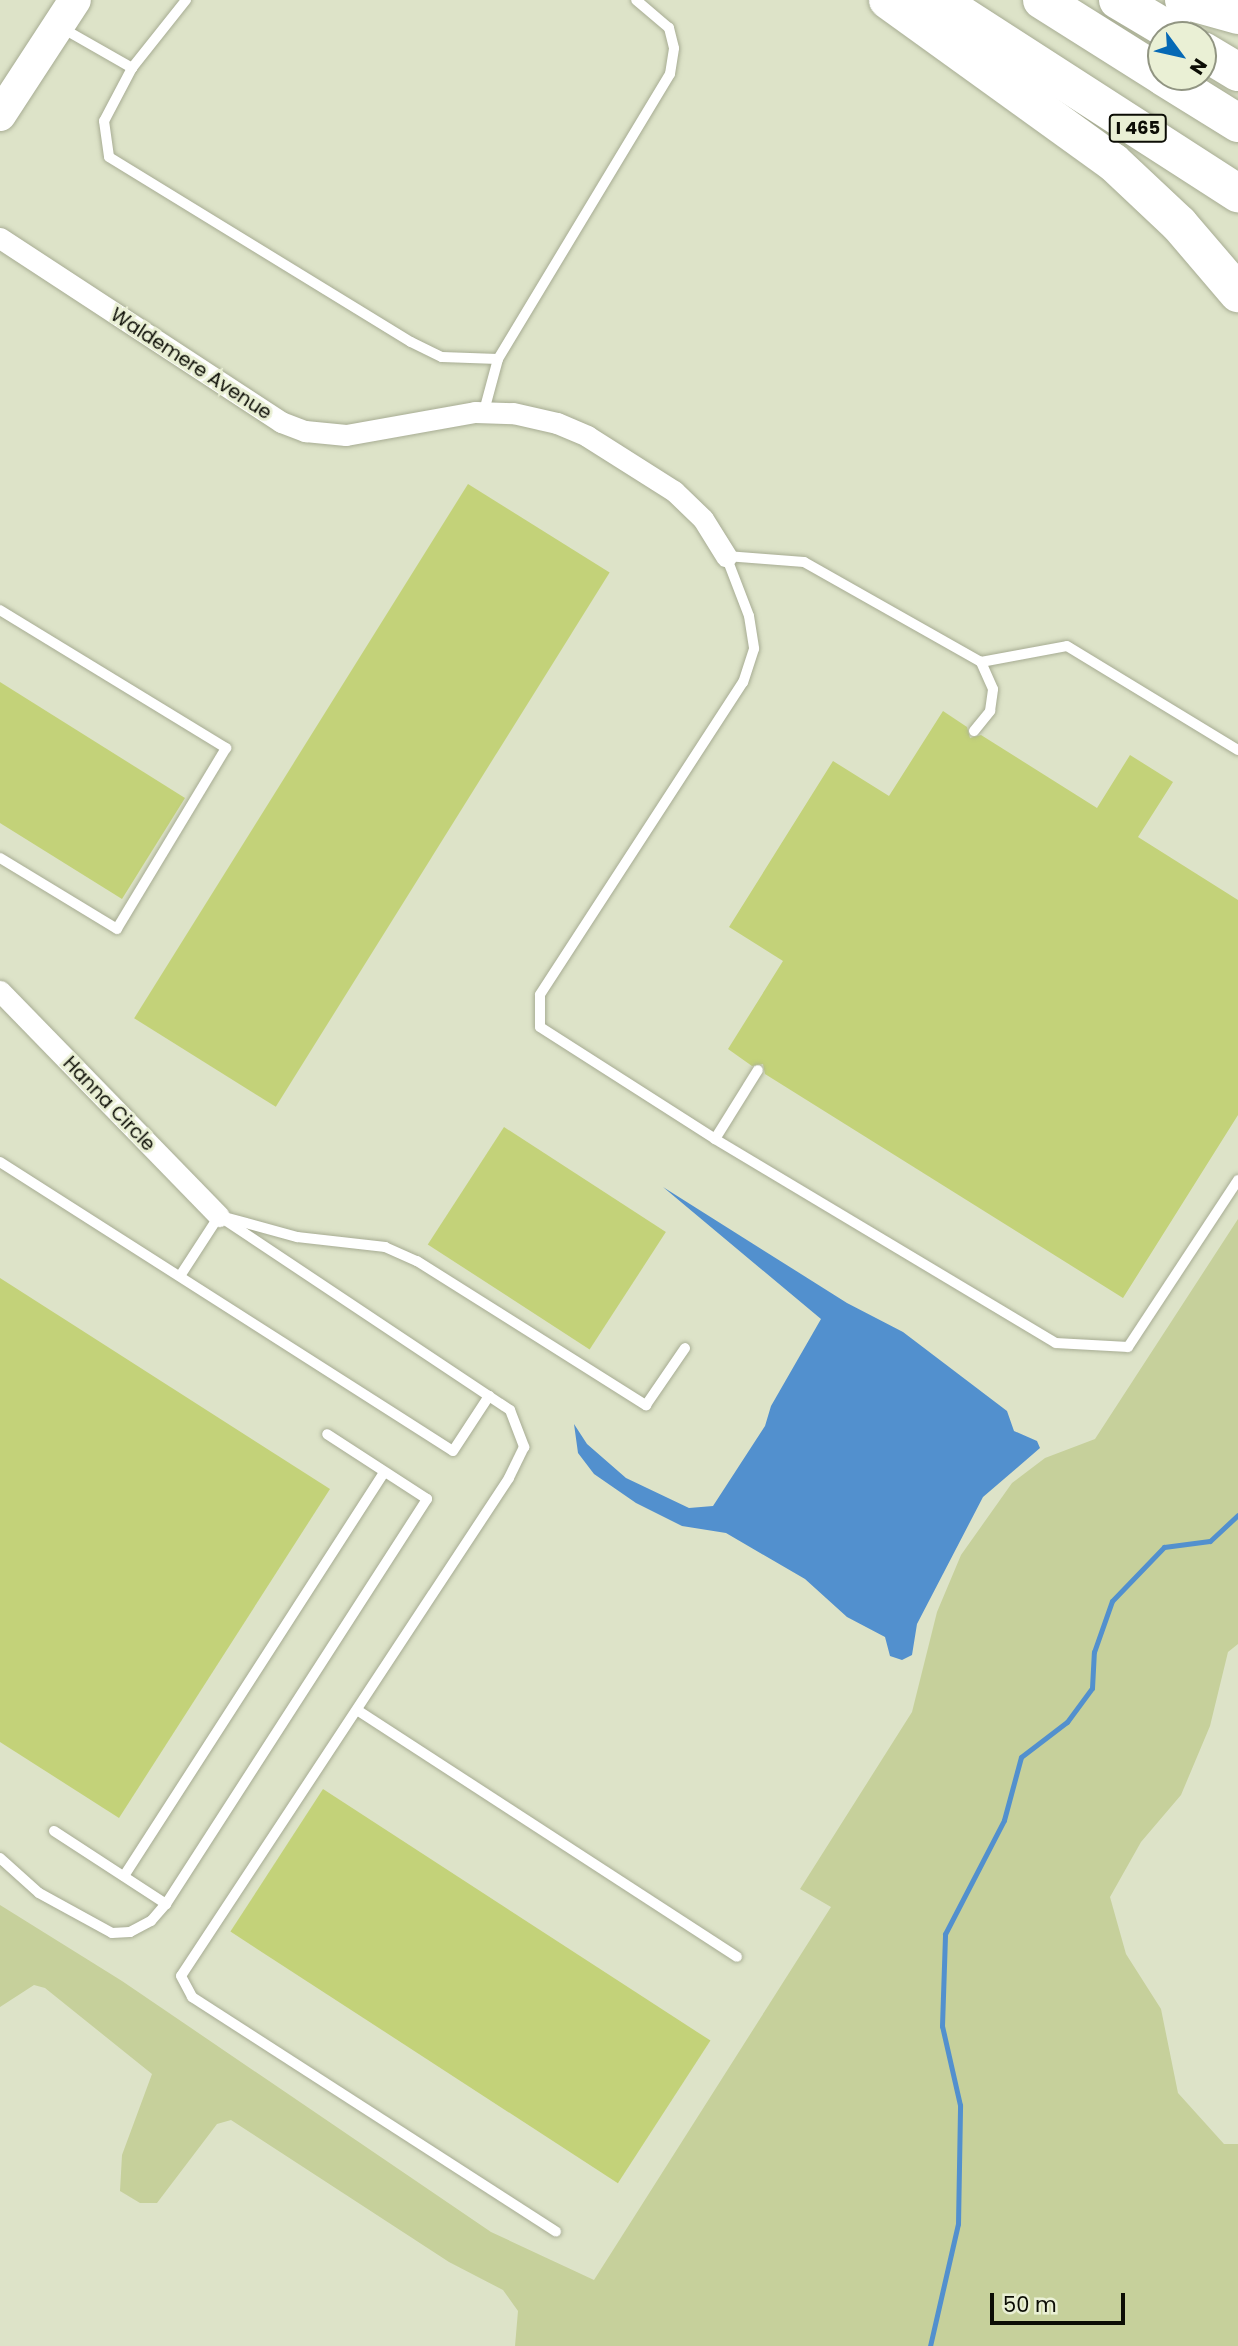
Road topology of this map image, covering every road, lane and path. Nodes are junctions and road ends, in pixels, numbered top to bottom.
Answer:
1 (186, 0) edge
2 (636, 0) edge
3 (888, 0) edge
4 (938, 0) edge
5 (1042, 0) edge
6 (1118, 0) edge
7 (1184, 0) edge
8 (67, 13) edge
9 (1238, 15) edge
10 (1153, 21) edge
11 (1217, 59) edge
12 (1147, 66) edge
13 (132, 68) junction
14 (1238, 72) edge
15 (1187, 91) edge
16 (0, 115) edge
17 (1238, 123) edge
18 (1238, 193) edge
19 (0, 239) edge
20 (1238, 293) edge
21 (498, 359) junction
22 (484, 411) junction
23 (726, 556) junction
24 (0, 610) edge
25 (981, 662) junction
26 (974, 731) dead end
27 (1238, 750) edge
28 (0, 858) edge
29 (0, 991) edge
30 (758, 1070) dead end
31 (715, 1139) junction
32 (0, 1162) edge
33 (1238, 1180) edge
34 (219, 1216) junction
35 (180, 1276) junction
36 (685, 1348) dead end
37 (489, 1395) junction
38 (327, 1434) dead end
39 (384, 1472) junction
40 (357, 1710) junction
41 (54, 1831) dead end
42 (0, 1858) edge
43 (124, 1876) junction
44 (166, 1904) junction
45 (737, 1956) dead end
46 (556, 2232) dead end

1 - 13 lane
2 - 21 lane
3 - 20 highway
4 - 18 highway, I 465
5 - 12 highway
6 - 10 highway
7 - 9 highway
8 - 13 lane
8 - 16 street
11 - 14 highway
13 - 21 lane
15 - 17 highway
19 - 22 street, Waldemere Avenue
21 - 22 lane
22 - 23 street, Waldemere Avenue
23 - 25 lane
23 - 31 lane
24 - 28 lane
25 - 26 lane
25 - 27 lane
29 - 34 street, Hanna Circle
30 - 31 lane
31 - 33 lane
32 - 35 lane
34 - 35 lane
34 - 36 lane
34 - 37 lane
35 - 37 lane
37 - 40 lane
38 - 39 lane
39 - 43 lane
39 - 44 lane
40 - 45 lane
40 - 46 lane
41 - 43 lane
42 - 44 lane
43 - 44 lane

